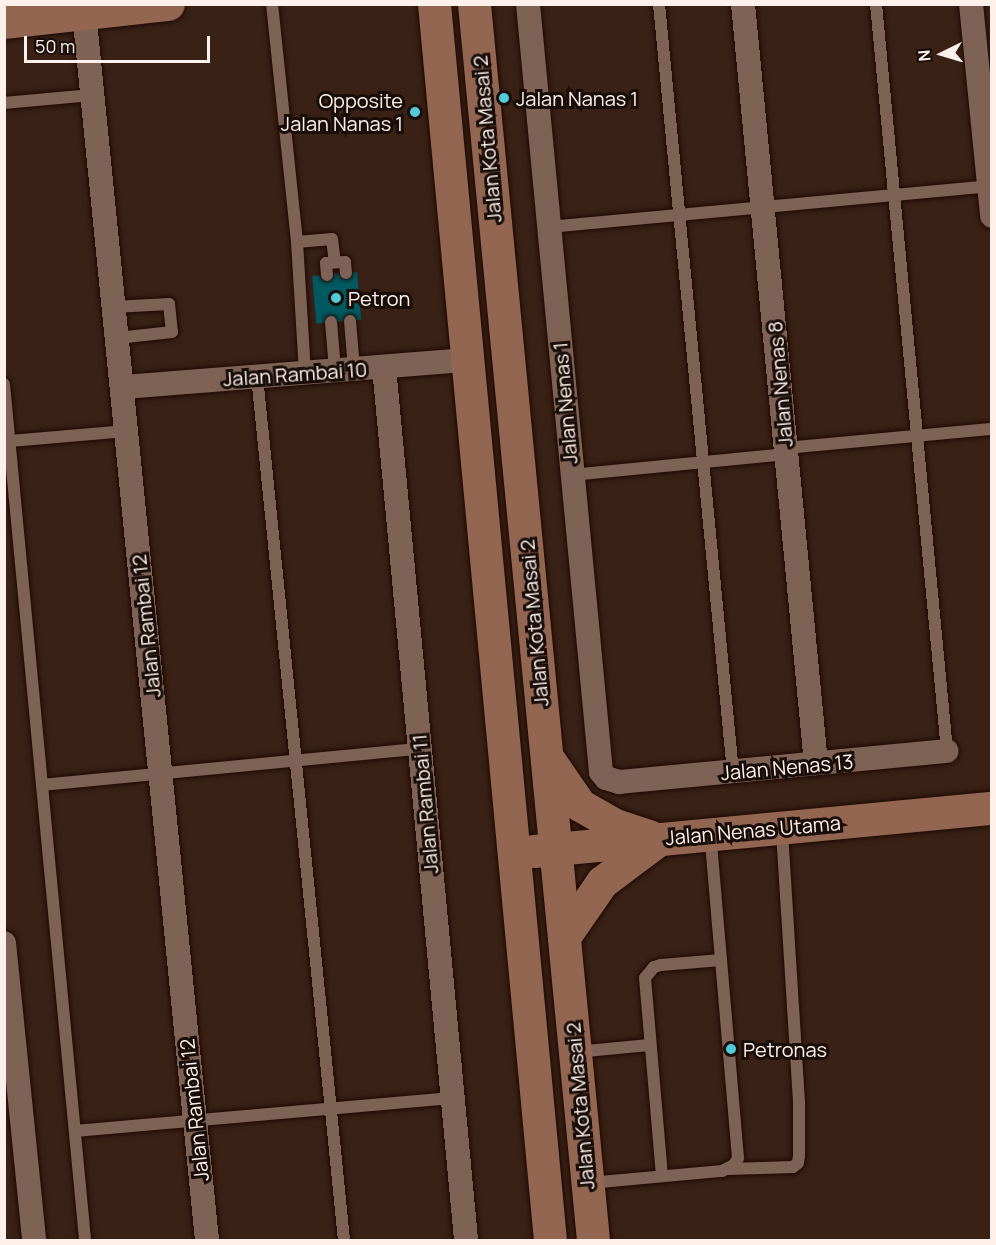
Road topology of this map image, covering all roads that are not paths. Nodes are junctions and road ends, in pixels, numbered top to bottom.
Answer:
1 (168, 4) edge
2 (272, 4) edge
3 (434, 4) edge
4 (474, 4) edge
5 (528, 4) edge
6 (659, 4) edge
7 (743, 4) edge
8 (876, 4) edge
9 (971, 4) edge
10 (134, 6) edge
11 (51, 10) edge
12 (84, 12) junction
13 (4, 22) edge
14 (93, 95) junction
15 (4, 103) edge
16 (986, 103) edge
17 (988, 186) junction
18 (894, 195) junction
19 (763, 207) junction
20 (679, 215) junction
21 (991, 215) edge
22 (549, 227) junction
23 (297, 242) junction
24 (335, 262) junction
25 (346, 273) dead end
26 (327, 274) dead end
27 (114, 307) junction
28 (350, 321) dead end
29 (331, 322) dead end
30 (117, 338) junction
31 (468, 360) junction
32 (384, 367) junction
33 (345, 370) junction
34 (304, 373) junction
35 (258, 376) junction
36 (4, 384) edge
37 (123, 387) junction
38 (992, 429) edge
39 (127, 431) junction
40 (917, 436) junction
41 (10, 441) junction
42 (786, 451) junction
43 (703, 462) junction
44 (572, 475) junction
45 (419, 749) junction
46 (947, 752) joint
47 (546, 755) junction
48 (296, 762) junction
49 (816, 764) junction
50 (733, 772) junction
51 (161, 775) junction
52 (627, 782) joint
53 (42, 785) junction
54 (992, 808) edge
55 (782, 828) junction
56 (710, 834) junction
57 (660, 839) junction
58 (555, 849) junction
59 (514, 853) junction
60 (564, 938) junction
61 (4, 943) edge
62 (721, 960) junction
63 (650, 1045) junction
64 (575, 1052) junction
65 (452, 1098) junction
66 (331, 1110) junction
67 (195, 1120) junction
68 (75, 1131) junction
69 (729, 1169) junction
70 (662, 1176) junction
71 (587, 1183) junction
72 (34, 1240) edge
73 (85, 1240) edge
74 (207, 1240) edge
75 (344, 1240) edge
76 (466, 1240) edge
77 (550, 1240) edge
78 (593, 1240) edge

1 - 10 main road
2 - 23 lane
3 - 31 main road, Jalan Kota Masai 2
4 - 47 main road, Jalan Kota Masai 2
5 - 22 street, Jalan Nenas 1
6 - 20 lane
7 - 19 street, Jalan Nenas 8
8 - 18 lane
9 - 16 street
10 - 12 main road
11 - 12 main road
11 - 13 main road
12 - 14 street, Jalan Rambai 12
14 - 15 lane
14 - 27 street, Jalan Rambai 12
16 - 17 street
17 - 18 lane
17 - 21 street
18 - 19 lane
18 - 40 lane
19 - 20 lane
19 - 42 street, Jalan Nenas 8
20 - 22 lane
20 - 43 lane
22 - 44 street, Jalan Nenas 1
23 - 24 lane
23 - 34 lane
24 - 25 lane
24 - 26 lane
27 - 30 street, Jalan Rambai 12
27 - 30 lane
28 - 33 lane
29 - 33 lane
30 - 37 street, Jalan Rambai 12
31 - 32 street, Jalan Rambai 10
31 - 59 main road, Jalan Kota Masai 2
32 - 33 street, Jalan Rambai 10
32 - 45 street, Jalan Rambai 11
33 - 34 street, Jalan Rambai 10
34 - 35 street, Jalan Rambai 10
35 - 37 street, Jalan Rambai 10
35 - 48 lane
36 - 41 lane
37 - 39 street, Jalan Rambai 12
38 - 40 lane
39 - 41 lane
39 - 51 street, Jalan Rambai 12
40 - 42 lane
40 - 46 lane
41 - 53 lane
42 - 43 lane
42 - 49 street, Jalan Nenas 8
43 - 44 lane
43 - 50 lane
44 - 52 street, Jalan Nenas 1
45 - 48 lane
45 - 65 street, Jalan Rambai 11
46 - 49 street, Jalan Nenas 13
47 - 57 main road
47 - 58 main road, Jalan Kota Masai 2
48 - 51 lane
48 - 66 lane
49 - 50 street, Jalan Nenas 13
50 - 52 street, Jalan Nenas 13
51 - 53 lane
51 - 67 street, Jalan Rambai 12
53 - 68 lane
54 - 55 main road, Jalan Nenas Utama
55 - 56 main road, Jalan Nenas Utama
55 - 69 lane
56 - 57 main road, Jalan Nenas Utama
56 - 62 lane
57 - 58 main road, Jalan Nenas Utama
57 - 60 main road
58 - 59 main road, Jalan Nenas Utama
58 - 60 main road, Jalan Kota Masai 2
59 - 77 main road, Jalan Kota Masai 2
60 - 64 main road, Jalan Kota Masai 2
61 - 72 street
62 - 63 lane
62 - 69 lane
63 - 64 lane
63 - 70 lane
64 - 71 main road, Jalan Kota Masai 2
65 - 66 lane
65 - 76 street, Jalan Rambai 11
66 - 67 lane
66 - 75 lane
67 - 68 lane
67 - 74 street, Jalan Rambai 12
68 - 73 lane
69 - 70 lane
70 - 71 lane
71 - 78 main road, Jalan Kota Masai 2

